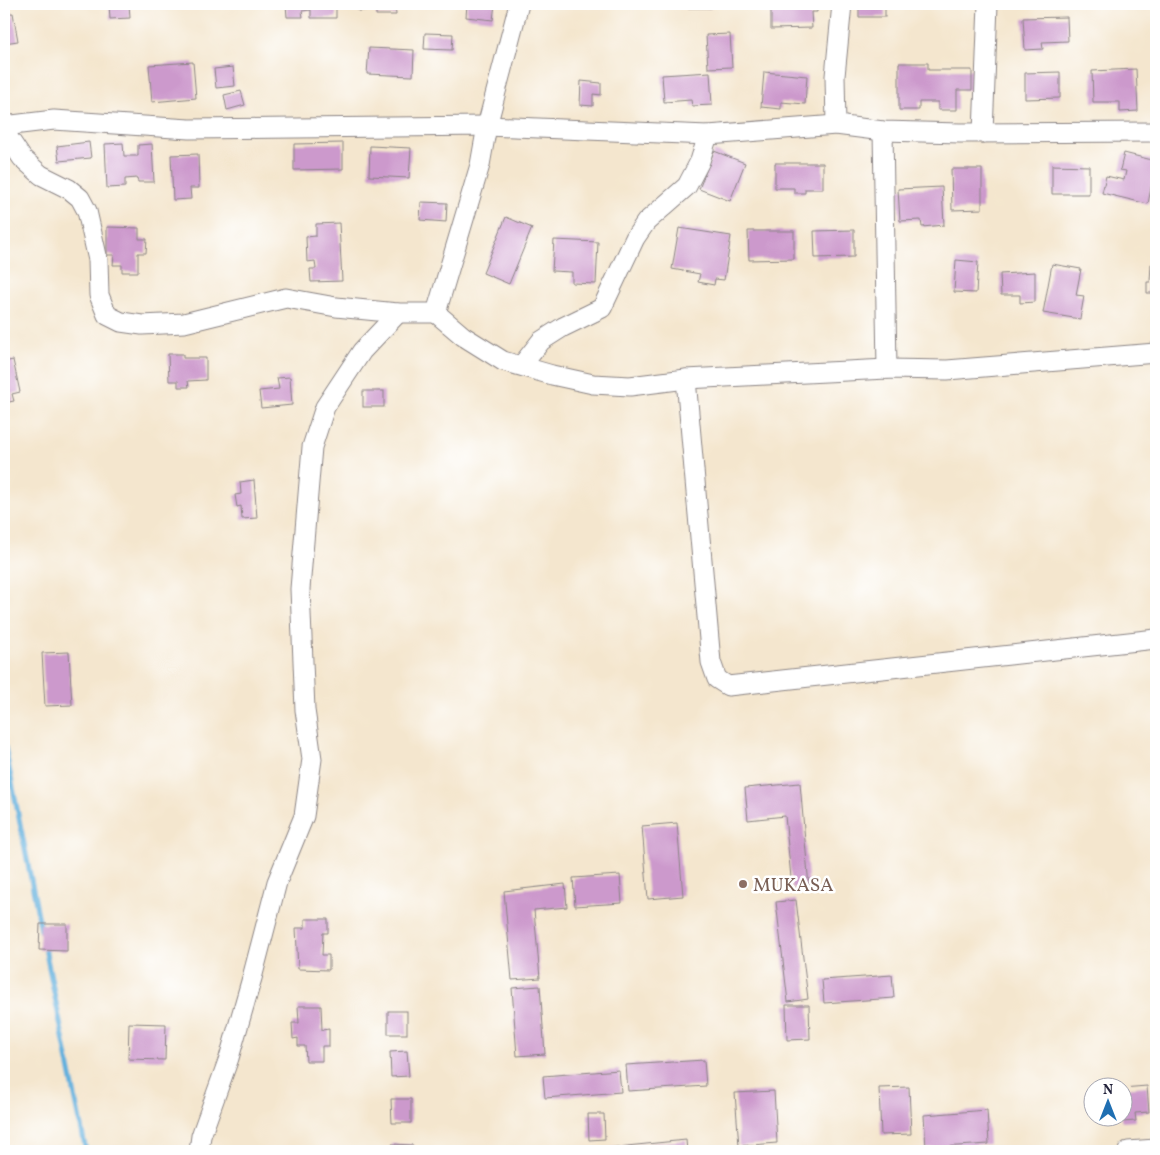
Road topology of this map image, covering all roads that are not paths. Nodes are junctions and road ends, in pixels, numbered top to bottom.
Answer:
1 (519, 4) edge
2 (842, 4) edge
3 (988, 4) edge
4 (836, 125) junction
5 (4, 126) edge
6 (487, 126) junction
7 (4, 131) edge
8 (883, 132) junction
9 (1156, 132) edge
10 (983, 134) junction
11 (708, 135) junction
12 (398, 313) junction
13 (436, 313) junction
14 (1156, 353) edge
15 (522, 365) junction
16 (887, 369) junction
17 (686, 379) junction
18 (1156, 638) edge
19 (1156, 1149) edge
20 (199, 1151) edge
21 (1128, 1151) edge

1 - 6 street
2 - 4 street
3 - 10 street
4 - 8 street
4 - 11 street
5 - 6 street
6 - 11 street
6 - 13 street
7 - 12 street
8 - 10 street
8 - 16 street
9 - 10 street
11 - 15 street
12 - 13 street
12 - 20 street
13 - 15 street
14 - 16 street
15 - 17 street
16 - 17 street
17 - 18 street
19 - 21 street

